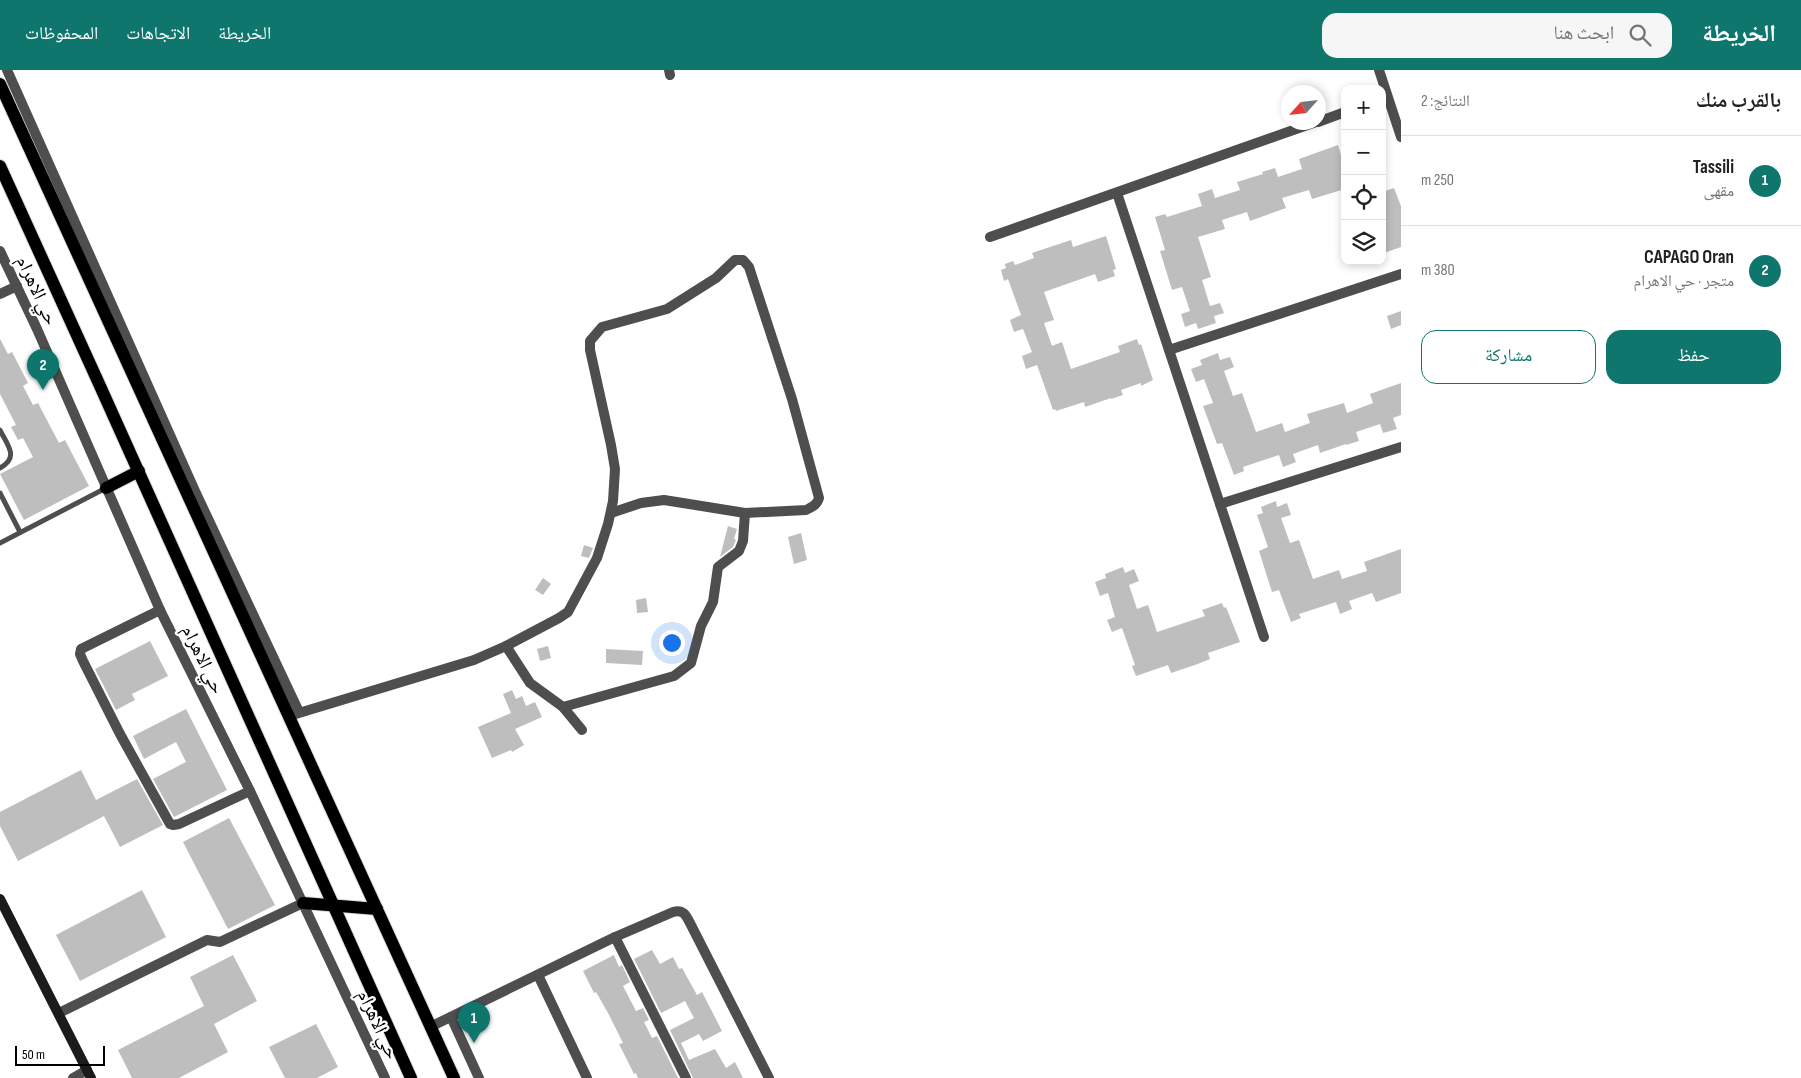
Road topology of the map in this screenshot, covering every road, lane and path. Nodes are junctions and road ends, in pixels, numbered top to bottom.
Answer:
1 (7, 70) edge
2 (1379, 70) edge
3 (0, 84) edge
4 (1382, 85) edge
5 (1386, 102) edge
6 (1341, 113) edge
7 (1326, 119) edge
8 (1294, 130) edge
9 (1401, 137) edge
10 (0, 166) edge
11 (1117, 193) junction
12 (990, 238) dead end
13 (0, 251) edge
14 (1401, 274) edge
15 (17, 286) junction
16 (0, 294) edge
17 (1169, 350) junction
18 (0, 430) edge
19 (1401, 447) edge
20 (0, 468) edge
21 (139, 471) junction
22 (106, 488) junction
23 (0, 493) edge
24 (1220, 504) junction
25 (611, 513) junction
26 (745, 513) junction
27 (20, 532) junction
28 (0, 543) edge
29 (160, 610) junction
30 (1264, 637) dead end
31 (506, 646) junction
32 (563, 707) junction
33 (294, 714) junction
34 (582, 730) dead end
35 (250, 791) junction
36 (0, 900) edge
37 (304, 903) junction
38 (333, 905) junction
39 (377, 909) junction
40 (615, 937) junction
41 (538, 975) junction
42 (59, 1014) junction
43 (451, 1017) junction
44 (430, 1027) junction
45 (89, 1074) edge
46 (73, 1078) edge
47 (385, 1078) edge
48 (411, 1078) edge
49 (454, 1078) edge
50 (479, 1078) edge
51 (587, 1078) edge
52 (686, 1078) edge
53 (769, 1078) edge

1 - 33 street
2 - 4 street
3 - 33 main road
5 - 9 street
6 - 7 street
8 - 11 street
10 - 21 main road
11 - 12 street
11 - 17 street
13 - 15 street, حي الاهرام
14 - 17 street
15 - 16 street
15 - 22 street, حي الاهرام
17 - 24 street
18 - 20 lane
19 - 24 street
21 - 22 main road
21 - 38 main road
22 - 27 lane
22 - 29 street, حي الاهرام
23 - 27 lane
24 - 30 street
25 - 26 street
25 - 26 street
25 - 31 street
26 - 32 street
27 - 28 lane
29 - 35 street, حي الاهرام
29 - 35 street
31 - 32 street
31 - 33 street
32 - 34 street
33 - 39 main road
35 - 37 street, حي الاهرام
36 - 42 street
37 - 38 main road
37 - 42 street
37 - 47 street, حي الاهرام
38 - 39 main road
38 - 48 main road
39 - 44 main road
40 - 41 street
40 - 52 street
40 - 53 street
41 - 43 street
41 - 51 street
42 - 45 street
43 - 44 street
43 - 50 street
44 - 49 main road
45 - 46 street

